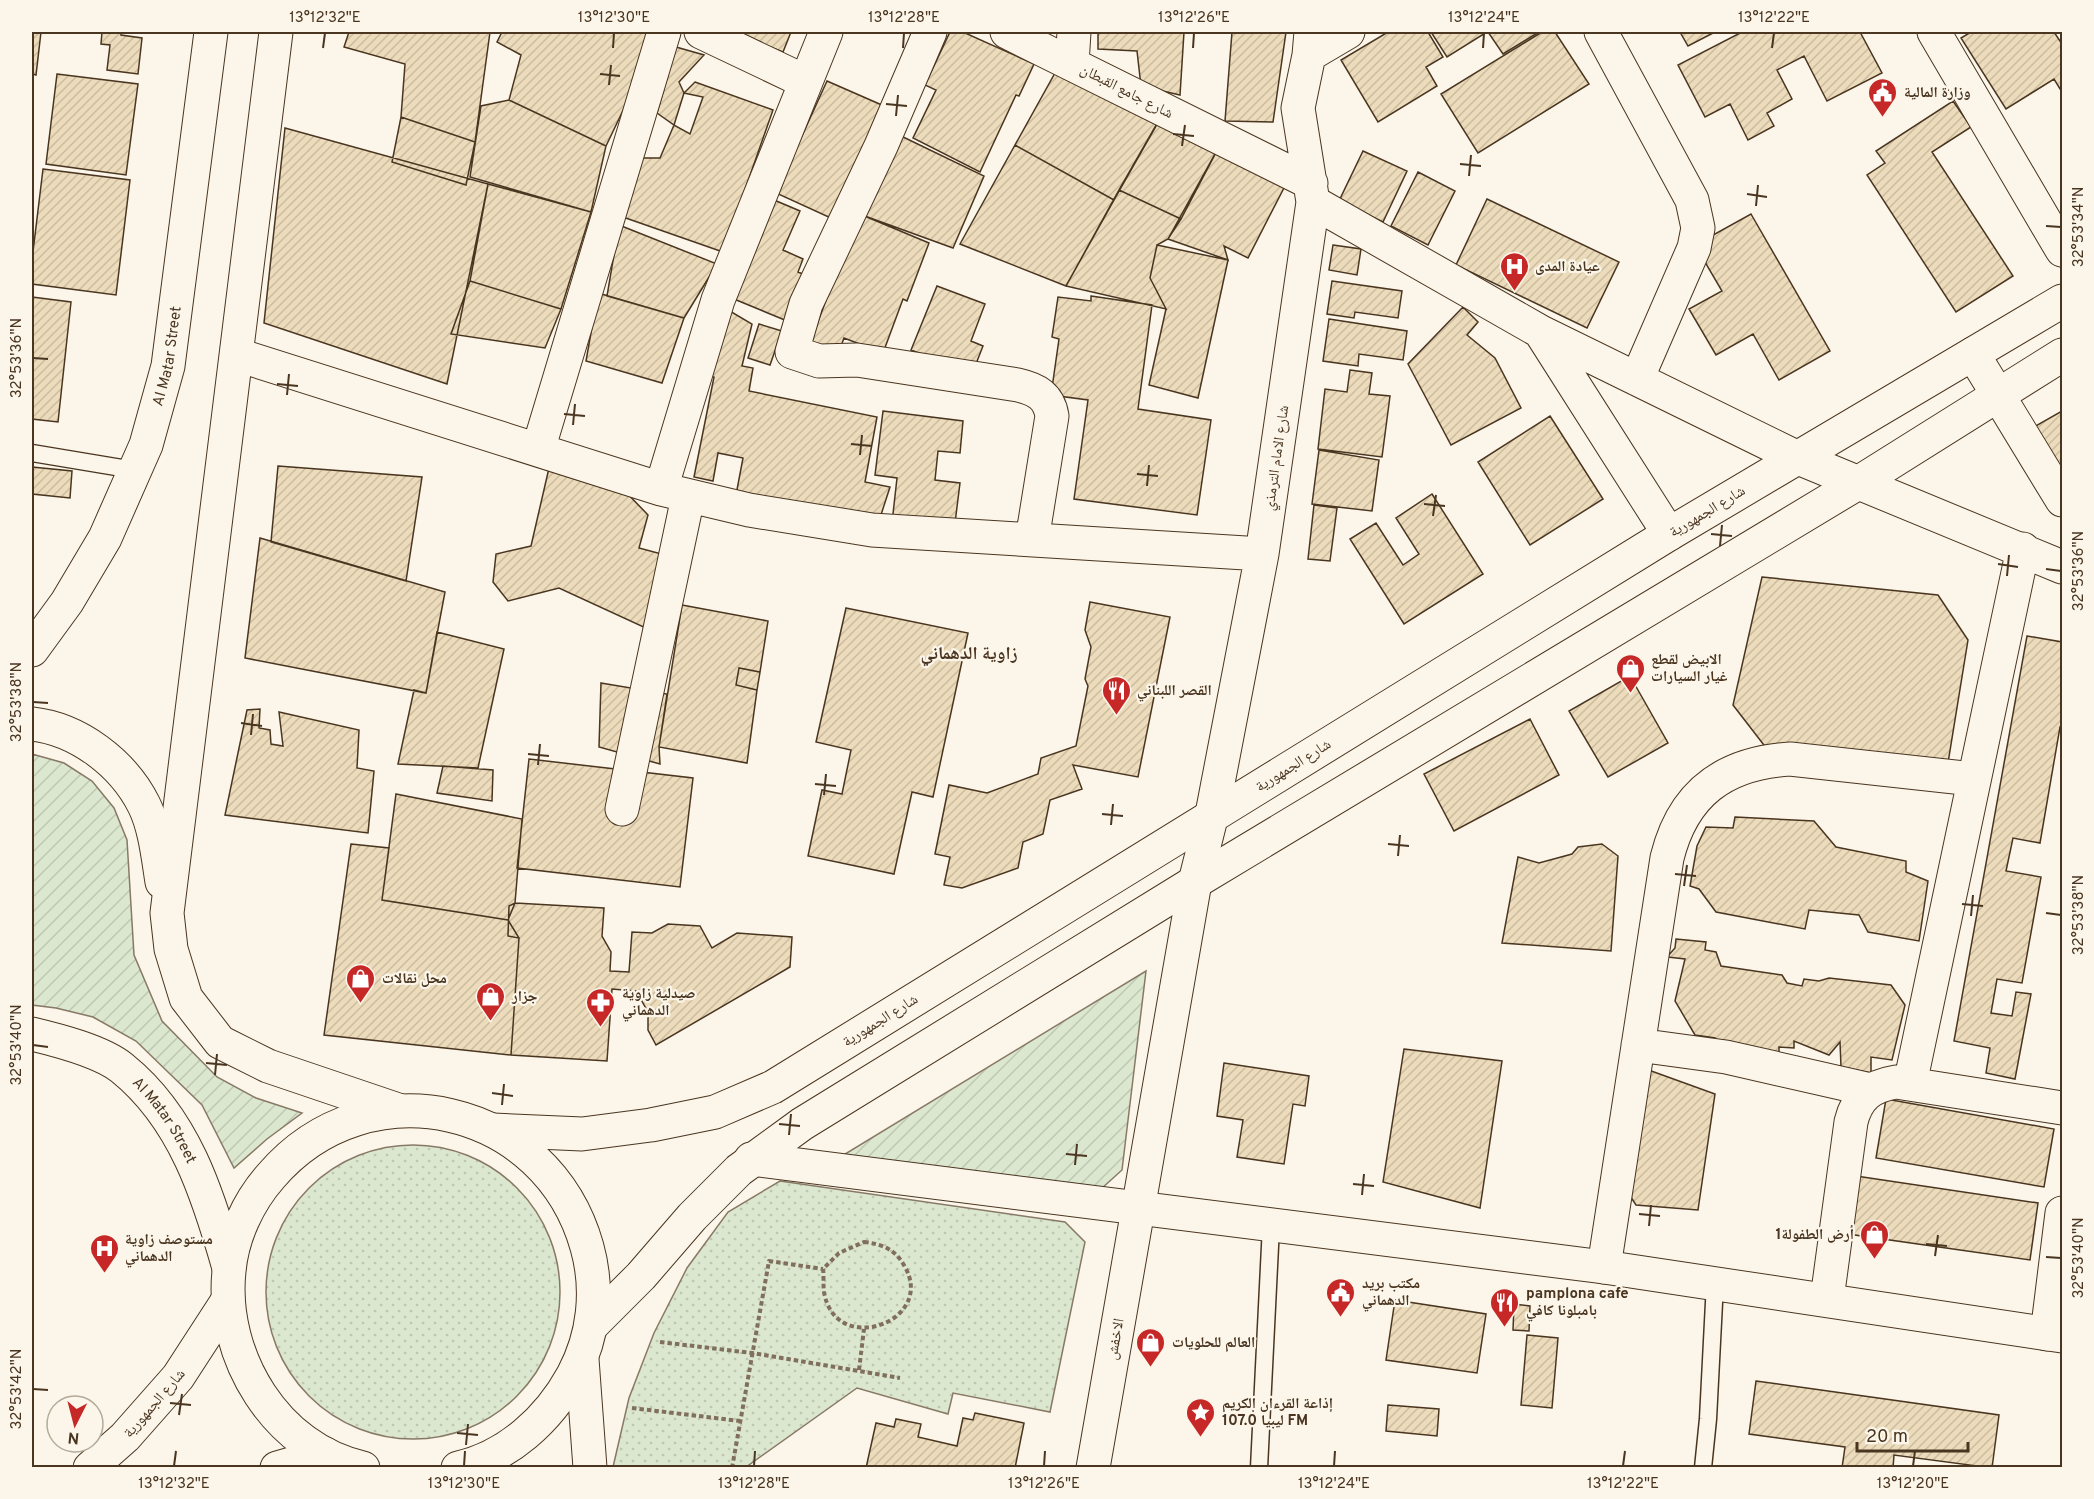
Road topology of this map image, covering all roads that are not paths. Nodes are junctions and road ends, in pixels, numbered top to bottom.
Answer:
1 (211, 32) edge
2 (276, 32) edge
3 (664, 32) edge
4 (701, 32) edge
5 (826, 32) edge
6 (930, 32) edge
7 (1007, 32) edge
8 (1074, 32) edge
9 (1348, 32) edge
10 (1601, 32) edge
11 (1934, 32) edge
12 (1310, 43) edge
13 (1072, 64) junction
14 (804, 81) junction
15 (1312, 192) junction
16 (2062, 250) edge
17 (2062, 301) edge
18 (1541, 332) junction
19 (238, 354) junction
20 (1973, 354) junction
21 (2062, 355) edge
22 (1636, 379) junction
23 (1999, 394) junction
24 (538, 450) junction
25 (32, 453) edge
26 (1796, 457) junction
27 (134, 470) junction
28 (1858, 483) junction
29 (675, 493) junction
30 (2062, 500) edge
31 (1669, 534) junction
32 (1032, 540) junction
33 (2023, 549) junction
34 (1262, 554) junction
35 (2062, 567) edge
36 (32, 650) edge
37 (32, 724) edge
38 (1973, 779) junction
39 (622, 809) dead end
40 (1212, 814) junction
41 (1195, 882) junction
42 (167, 913) junction
43 (32, 1034) edge
44 (1638, 1045) junction
45 (1910, 1084) junction
46 (1871, 1090) junction
47 (2062, 1108) edge
48 (398, 1110) junction
49 (493, 1130) junction
50 (751, 1159) junction
51 (1136, 1210) junction
52 (2062, 1213) edge
53 (1271, 1226) junction
54 (1604, 1267) junction
55 (1715, 1283) junction
56 (228, 1285) junction
57 (1827, 1299) junction
58 (591, 1326) junction
59 (2055, 1335) edge
60 (582, 1359) junction
61 (326, 1454) junction
62 (90, 1467) edge
63 (277, 1467) edge
64 (363, 1467) edge
65 (458, 1467) edge
66 (590, 1467) edge
67 (1093, 1467) edge
68 (1259, 1467) edge
69 (1703, 1467) edge

1 - 27 street, Al Matar Street
2 - 19 street
3 - 24 street
4 - 14 street
5 - 14 street
6 - 32 street
7 - 13 street, شارع جامع القبطان
8 - 13 street
9 - 12 street
10 - 22 street
11 - 16 street
12 - 15 street, شارع الامام الترمذي
13 - 15 street, شارع جامع القبطان
14 - 29 street
15 - 18 street, شارع جامع القبطان
15 - 34 street, شارع الامام الترمذي
17 - 20 street, شارع الجمهورية
18 - 22 street, شارع جامع القبطان
18 - 31 street
19 - 24 street
19 - 42 street
20 - 23 street
20 - 26 street, شارع الجمهورية
21 - 23 street
22 - 26 street, شارع جامع القبطان
23 - 28 street
23 - 30 street
24 - 29 street
25 - 27 lane
26 - 28 street, شارع جامع القبطان
26 - 31 street, شارع الجمهورية
27 - 36 street, Al Matar Street
28 - 33 street, شارع جامع القبطان
28 - 41 street
29 - 32 street
29 - 39 street
31 - 40 street, شارع الجمهورية
32 - 34 street
33 - 35 street, شارع جامع القبطان
33 - 38 street
34 - 40 street, شارع الامام الترمذي
37 - 42 street
38 - 44 street
38 - 45 street
40 - 41 street, شارع الامام الترمذي
40 - 49 street, شارع الجمهورية
41 - 50 street
41 - 51 street, الاخفش
42 - 48 street
43 - 56 street, Al Matar Street
44 - 46 street
44 - 54 street
45 - 46 street
45 - 47 street
46 - 57 street
48 - 49 street
48 - 56 street
49 - 58 street
50 - 51 street
50 - 58 street
51 - 53 street
51 - 67 street, الاخفش
52 - 59 street
53 - 54 street
53 - 68 lane
54 - 55 street
55 - 57 street
55 - 69 lane
56 - 61 street
56 - 62 street, شارع الجمهورية
57 - 59 street
58 - 60 street
60 - 65 street
60 - 66 street
61 - 63 street
61 - 64 street

